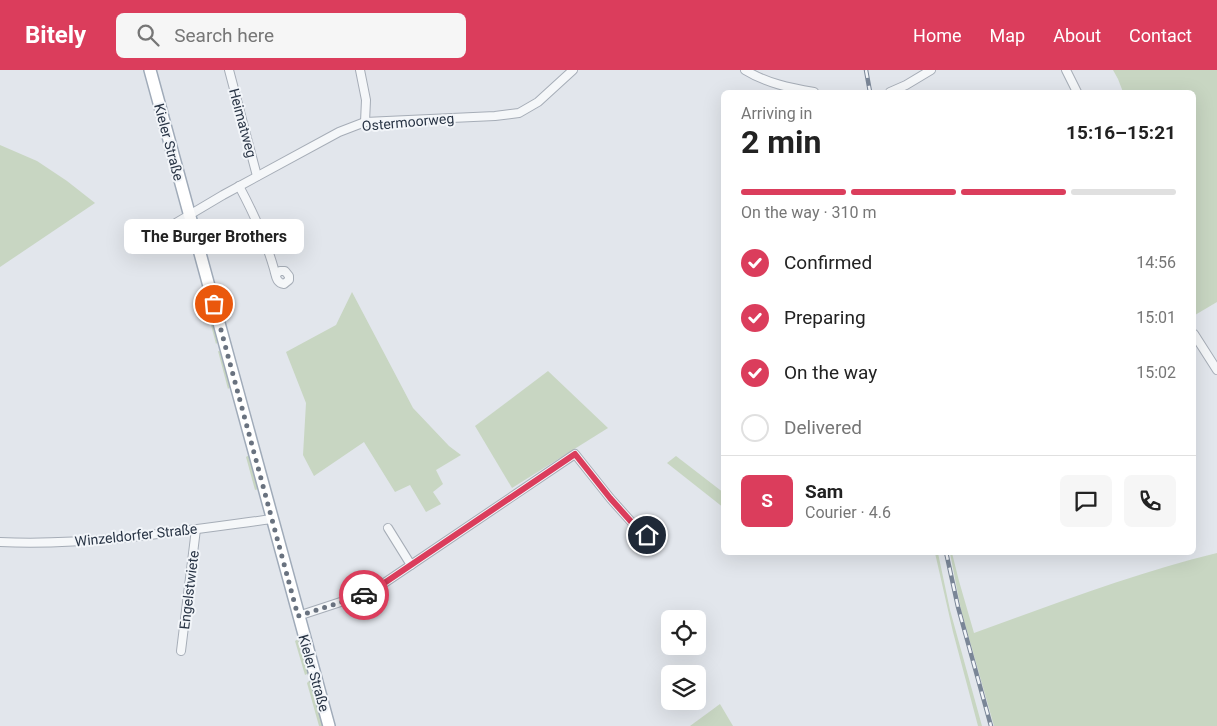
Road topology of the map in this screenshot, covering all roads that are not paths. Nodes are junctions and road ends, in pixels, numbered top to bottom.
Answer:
1 (150, 70) edge
2 (229, 70) edge
3 (360, 70) edge
4 (573, 70) edge
5 (744, 70) edge
6 (931, 70) edge
7 (1066, 70) edge
8 (803, 90) edge
9 (895, 90) edge
10 (1076, 90) edge
11 (365, 122) junction
12 (257, 176) junction
13 (240, 186) junction
14 (189, 214) junction
15 (132, 249) dead end
16 (276, 274) dead end
17 (1196, 337) edge
18 (1217, 370) edge
19 (272, 519) junction
20 (635, 526) dead end
21 (196, 528) junction
22 (388, 528) dead end
23 (0, 542) edge
24 (412, 565) junction
25 (298, 616) junction
26 (181, 651) dead end
27 (328, 726) edge

1 - 14 main road, Kieler Straße
2 - 12 street, Heimatweg
3 - 11 street
4 - 11 street, Ostermoorweg
5 - 8 street
6 - 9 street
7 - 10 street
11 - 12 street, Ostermoorweg
12 - 13 street, Ostermoorweg
13 - 14 street, Ostermoorweg
13 - 16 street
14 - 15 street
14 - 19 main road, Kieler Straße
17 - 18 street
19 - 21 street, Winzeldorfer Straße
19 - 25 main road, Kieler Straße
20 - 24 street
21 - 23 street, Winzeldorfer Straße
21 - 26 street, Engelstwiete
22 - 24 street
24 - 25 street
25 - 27 main road, Kieler Straße

